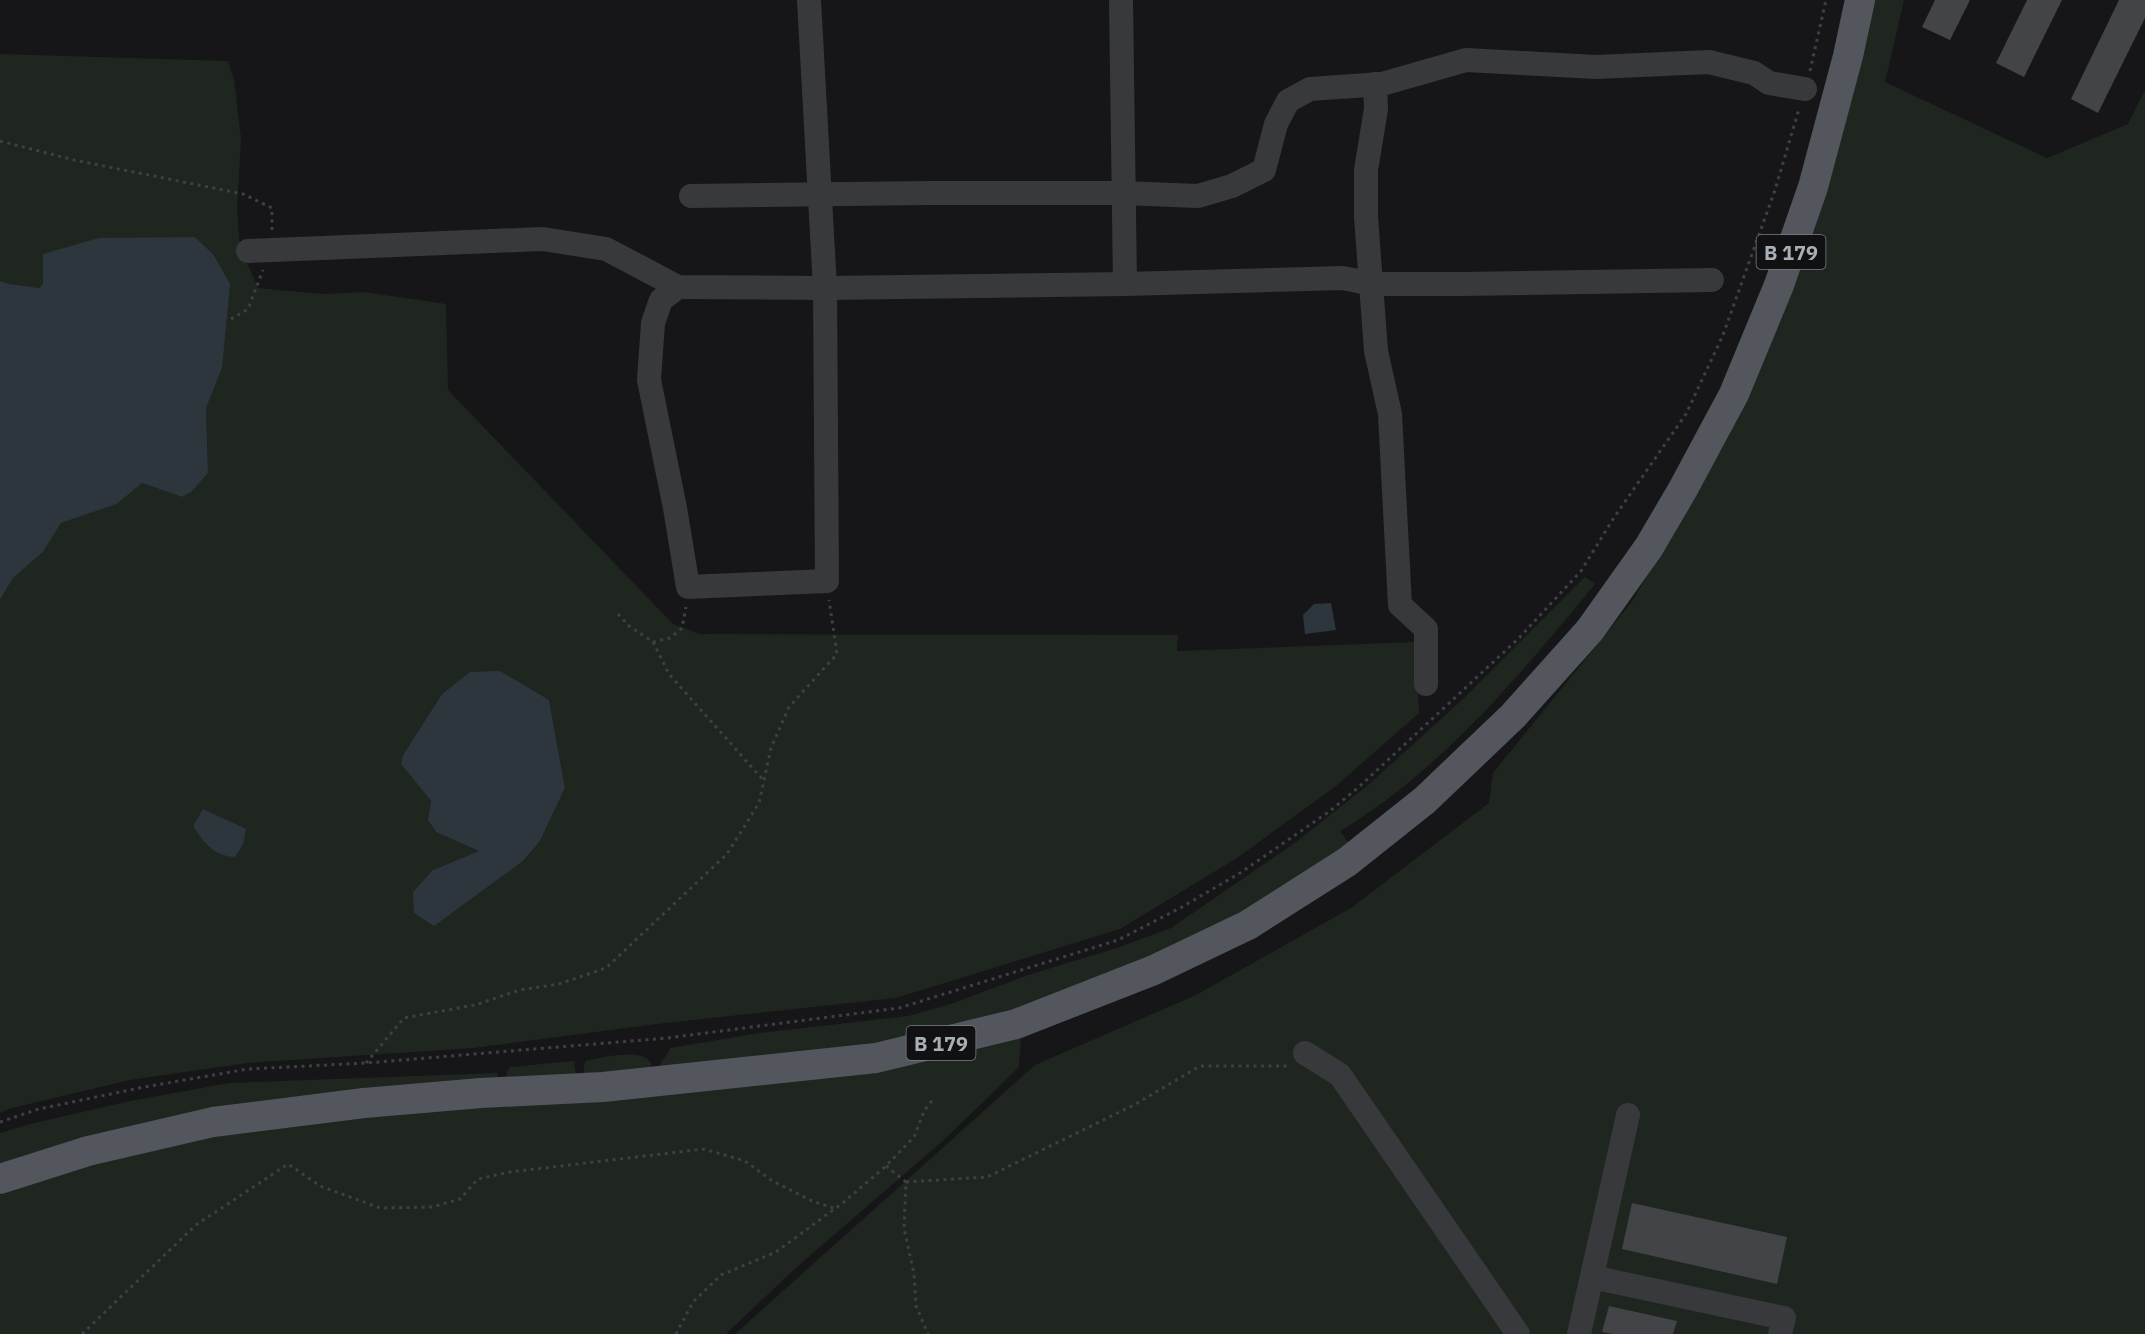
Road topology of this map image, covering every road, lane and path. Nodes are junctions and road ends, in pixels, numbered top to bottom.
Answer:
1 (809, 0) edge
2 (1121, 0) edge
3 (1826, 0) edge
4 (1860, 0) edge
5 (1375, 84) junction
6 (1805, 89) junction
7 (0, 141) edge
8 (1124, 193) junction
9 (691, 196) dead end
10 (820, 196) junction
11 (258, 251) junction
12 (1712, 280) dead end
13 (1125, 284) junction
14 (1372, 284) junction
15 (678, 287) junction
16 (825, 288) junction
17 (231, 319) dead end
18 (827, 580) junction
19 (688, 587) junction
20 (618, 614) dead end
21 (653, 642) junction
22 (1426, 684) dead end
23 (764, 781) junction
24 (1308, 1055) joint
25 (366, 1063) junction
26 (934, 1098) dead end
27 (1628, 1114) dead end
28 (0, 1122) edge
29 (886, 1166) junction
30 (0, 1179) edge
31 (906, 1182) junction
32 (836, 1209) junction
33 (1592, 1277) junction
34 (82, 1334) edge
35 (676, 1334) edge
36 (928, 1334) edge
37 (1518, 1334) edge
38 (1579, 1334) edge
39 (1780, 1334) edge

1 - 10 lane
2 - 8 lane
3 - 6 path
4 - 30 main road, B 179
5 - 6 lane
5 - 8 lane
5 - 14 lane
6 - 25 path
7 - 11 path
8 - 10 lane
8 - 13 lane
9 - 10 lane
10 - 16 lane
11 - 15 lane
11 - 17 path
12 - 14 lane
13 - 14 lane
13 - 16 lane
14 - 22 lane
15 - 16 lane
15 - 19 lane
16 - 18 lane
18 - 19 lane
18 - 23 path
19 - 21 path
20 - 21 path
21 - 23 path
23 - 25 path
24 - 31 path
24 - 37 lane
25 - 28 path
26 - 29 path
27 - 33 lane
29 - 31 path
29 - 32 path
31 - 36 path
32 - 34 path
32 - 35 path
33 - 38 lane
33 - 39 lane

